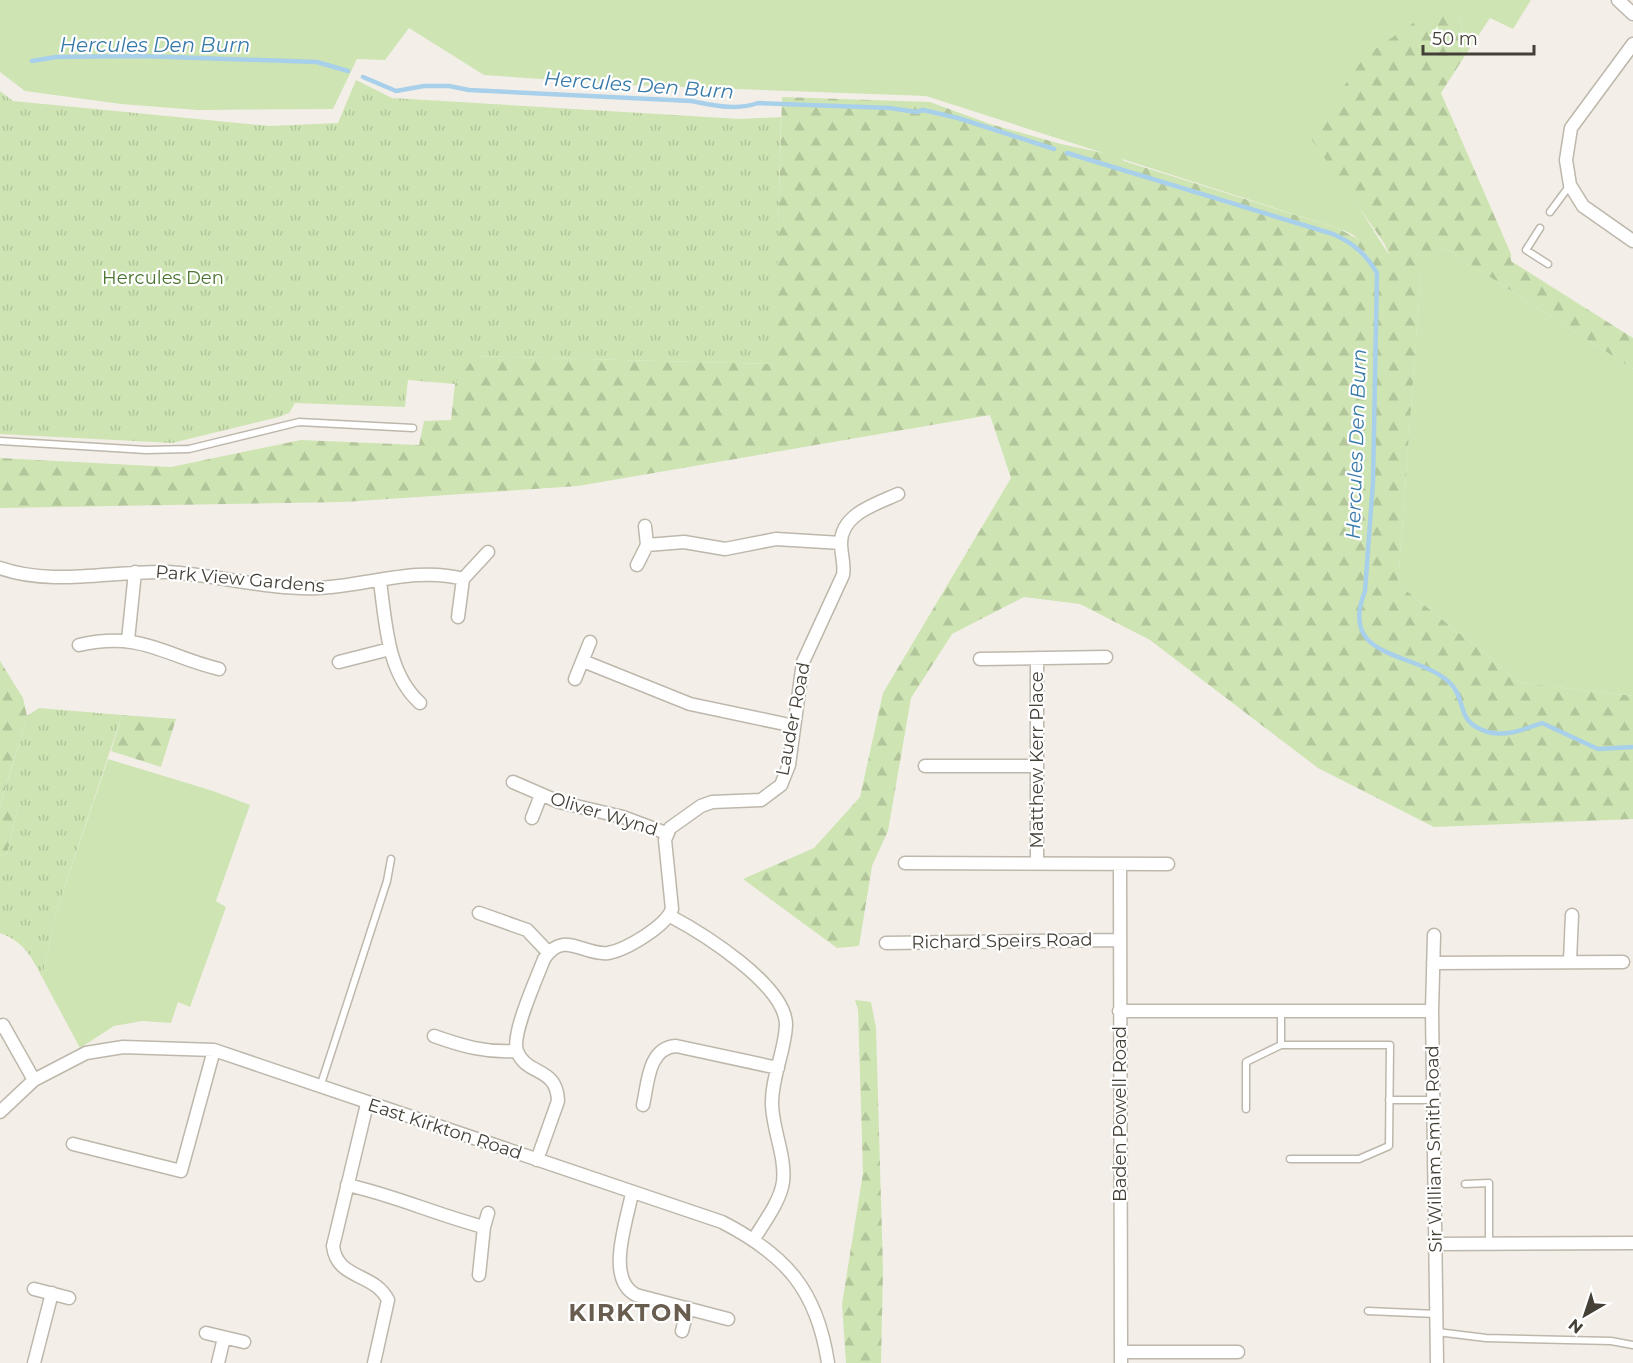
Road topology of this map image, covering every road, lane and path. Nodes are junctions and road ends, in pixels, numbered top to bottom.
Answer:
1 (1618, 0) edge
2 (1633, 14) edge
3 (1633, 44) edge
4 (1570, 185) junction
5 (1550, 212) dead end
6 (1540, 228) dead end
7 (1633, 241) edge
8 (1548, 264) dead end
9 (413, 428) dead end
10 (0, 441) edge
11 (898, 494) dead end
12 (645, 526) dead end
13 (841, 543) junction
14 (647, 545) junction
15 (488, 552) dead end
16 (637, 565) dead end
17 (0, 568) edge
18 (135, 572) junction
19 (463, 579) junction
20 (380, 582) junction
21 (458, 617) dead end
22 (128, 640) junction
23 (590, 642) dead end
24 (79, 645) dead end
25 (390, 649) junction
26 (1106, 657) dead end
27 (1037, 658) junction
28 (980, 659) dead end
29 (583, 661) junction
30 (339, 662) dead end
31 (219, 669) dead end
32 (575, 679) dead end
33 (420, 704) dead end
34 (794, 726) junction
35 (925, 766) dead end
36 (1037, 766) junction
37 (513, 782) dead end
38 (541, 795) junction
39 (532, 818) dead end
40 (666, 833) junction
41 (391, 859) dead end
42 (1036, 862) junction
43 (904, 863) dead end
44 (1120, 864) junction
45 (1168, 864) dead end
46 (479, 914) dead end
47 (1572, 915) dead end
48 (670, 916) junction
49 (1434, 934) dead end
50 (1119, 940) junction
51 (886, 943) dead end
52 (548, 952) junction
53 (1570, 961) junction
54 (1623, 962) dead end
55 (1433, 963) junction
56 (1119, 1011) junction
57 (1281, 1011) junction
58 (1432, 1011) junction
59 (1, 1024) edge
60 (434, 1036) dead end
61 (1281, 1045) junction
62 (214, 1050) junction
63 (516, 1051) junction
64 (778, 1068) junction
65 (34, 1080) junction
66 (320, 1088) junction
67 (1389, 1100) junction
68 (1434, 1100) junction
69 (367, 1104) junction
70 (643, 1105) dead end
71 (1246, 1108) dead end
72 (0, 1112) edge
73 (73, 1144) dead end
74 (1290, 1159) dead end
75 (537, 1160) junction
76 (1465, 1184) dead end
77 (347, 1185) junction
78 (633, 1193) junction
79 (488, 1213) dead end
80 (484, 1227) junction
81 (754, 1239) junction
82 (1490, 1243) junction
83 (1633, 1243) edge
84 (1436, 1244) junction
85 (479, 1275) dead end
86 (34, 1289) dead end
87 (52, 1293) junction
88 (69, 1298) dead end
89 (688, 1308) junction
90 (1368, 1311) dead end
91 (1437, 1314) junction
92 (728, 1319) dead end
93 (682, 1331) dead end
94 (1437, 1332) junction
95 (206, 1333) dead end
96 (225, 1338) junction
97 (244, 1342) dead end
98 (1633, 1345) edge
99 (1238, 1352) dead end
100 (1121, 1358) edge
101 (376, 1362) edge
102 (34, 1363) edge
103 (218, 1363) edge
104 (828, 1363) edge
105 (1437, 1363) edge

1 - 2 street
3 - 4 street
4 - 5 lane
4 - 7 street
6 - 8 lane
9 - 10 lane
11 - 13 street
12 - 14 street
13 - 14 street
13 - 34 street, Lauder Road
14 - 16 street
15 - 19 street
17 - 18 street, Park View Gardens
18 - 20 street, Park View Gardens
18 - 22 street, Park View Gardens
19 - 20 street, Park View Gardens
19 - 21 street
20 - 25 street
22 - 24 street
22 - 31 street
23 - 29 street
25 - 30 street
25 - 33 street
26 - 27 street
27 - 28 street
27 - 36 street, Matthew Kerr Place
29 - 32 street
29 - 34 street
34 - 40 street, Lauder Road
35 - 36 street
36 - 42 street, Matthew Kerr Place
37 - 38 street, Oliver Wynd
38 - 39 street, Oliver Wynd
38 - 40 street, Oliver Wynd
40 - 48 street
41 - 66 lane
42 - 43 street
42 - 44 street
44 - 45 street
44 - 50 street, Baden Powell Road
46 - 52 street
47 - 53 street
48 - 52 street
48 - 64 street
49 - 55 street, Sir William Smith Road
50 - 51 street, Richard Speirs Road
50 - 56 street, Baden Powell Road
52 - 63 street
53 - 54 street
53 - 55 street
55 - 58 street, Sir William Smith Road
56 - 57 street
56 - 100 street, Baden Powell Road
57 - 58 street
57 - 61 lane
58 - 68 street, Sir William Smith Road
59 - 65 street
60 - 63 street
61 - 67 lane
61 - 71 lane
62 - 65 street, East Kirkton Road
62 - 66 street, East Kirkton Road
62 - 73 street
63 - 75 street
64 - 70 street
64 - 81 street
65 - 72 street, East Kirkton Road
66 - 69 street, East Kirkton Road
67 - 68 lane
67 - 74 lane
68 - 84 street, Sir William Smith Road
69 - 75 street, East Kirkton Road
69 - 77 street
75 - 78 street, East Kirkton Road
76 - 82 lane
77 - 80 street
77 - 101 street
78 - 81 street, East Kirkton Road
78 - 89 street
79 - 80 street
80 - 85 street
81 - 104 street, East Kirkton Road
82 - 83 street
82 - 84 street
84 - 91 street, Sir William Smith Road
86 - 87 street
87 - 88 street
87 - 102 street
89 - 92 street
89 - 93 street
90 - 91 lane
91 - 94 street, Sir William Smith Road
94 - 98 lane
94 - 105 street, Sir William Smith Road
95 - 96 street
96 - 97 street
96 - 103 street
99 - 100 street

